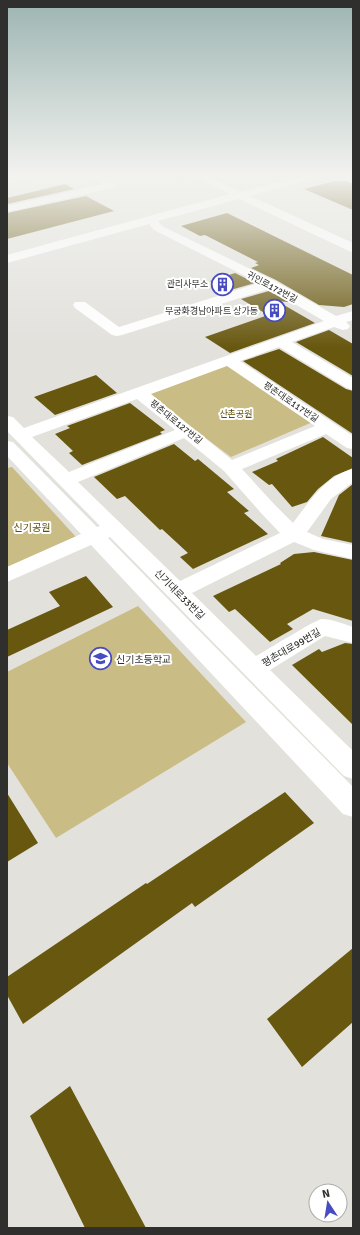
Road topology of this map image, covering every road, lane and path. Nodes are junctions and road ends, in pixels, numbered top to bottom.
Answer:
1 (102, 233) edge
2 (167, 233) edge
3 (320, 233) edge
4 (353, 248) edge
5 (7, 259) edge
6 (270, 284) junction
7 (80, 305) dead end
8 (353, 315) edge
9 (336, 322) junction
10 (353, 331) edge
11 (117, 332) junction
12 (282, 342) junction
13 (134, 344) dead end
14 (230, 361) junction
15 (353, 385) edge
16 (140, 393) junction
17 (328, 427) junction
18 (187, 431) junction
19 (12, 434) edge
20 (353, 444) edge
21 (230, 466) junction
22 (353, 474) edge
23 (66, 480) junction
24 (104, 532) junction
25 (296, 533) junction
26 (353, 552) edge
27 (7, 575) edge
28 (177, 591) junction
29 (353, 635) edge
30 (253, 669) junction
31 (353, 768) edge
32 (353, 805) edge

1 - 5 street
2 - 6 street, 귀인로172번길
3 - 4 street
6 - 9 street, 귀인로172번길
6 - 11 street
7 - 11 street
8 - 9 street, 평촌대로127번길
9 - 10 street, 귀인로172번길
9 - 12 street, 평촌대로127번길
11 - 13 street
12 - 14 street, 평촌대로127번길
12 - 15 street
14 - 16 street, 평촌대로127번길
14 - 17 street, 평촌대로117번길
16 - 18 street, 평촌대로127번길
16 - 19 street
17 - 20 street, 평촌대로117번길
17 - 21 street
18 - 21 street, 평촌대로127번길
18 - 23 street
19 - 23 street, 신기대로33번길
19 - 24 street
21 - 25 street, 평촌대로127번길
22 - 25 street
23 - 24 street, 신기대로33번길
24 - 27 street
24 - 28 street, 신기대로33번길
24 - 32 street
25 - 26 street, 평촌대로127번길
25 - 28 street
28 - 30 street, 신기대로33번길
29 - 30 street, 평촌대로99번길
30 - 31 street, 신기대로33번길

